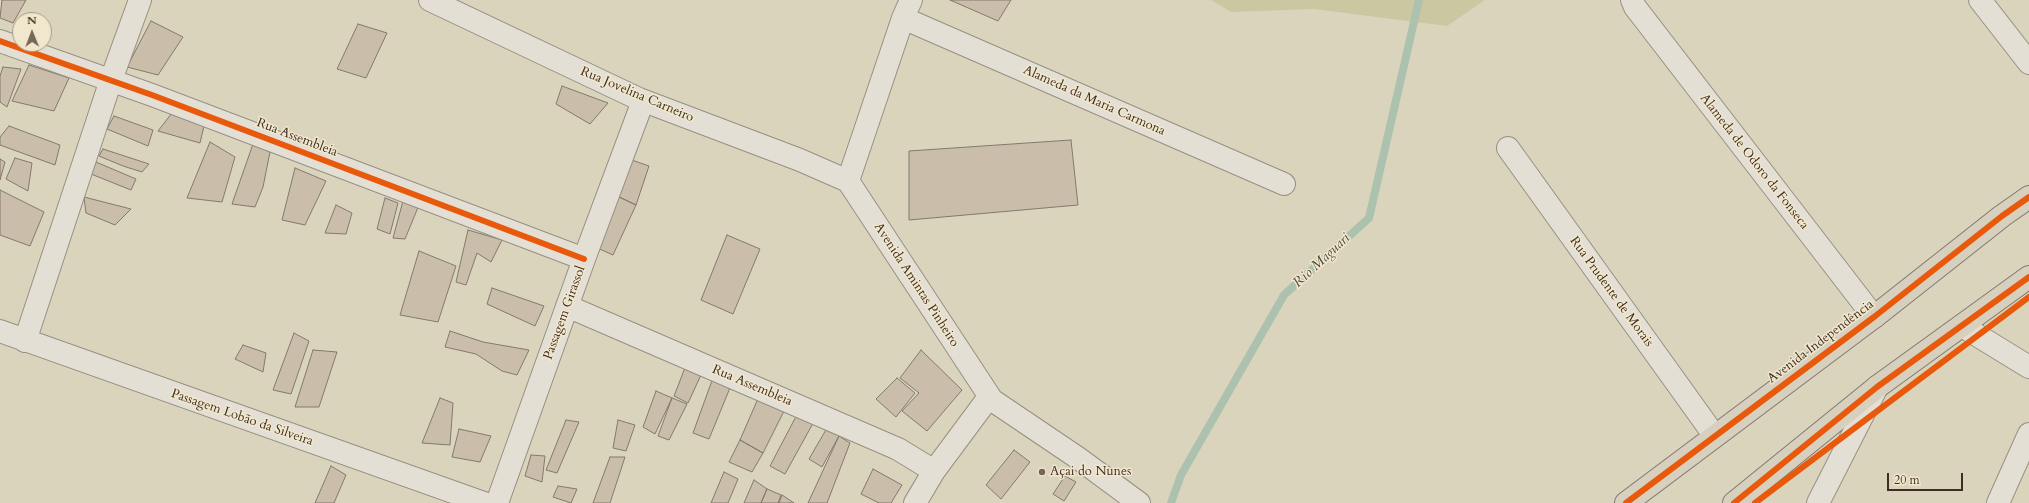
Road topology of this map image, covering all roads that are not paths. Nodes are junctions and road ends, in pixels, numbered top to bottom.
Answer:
1 (140, 0) edge
2 (431, 0) edge
3 (1980, 0) edge
4 (1633, 4) edge
5 (907, 9) edge
6 (0, 41) edge
7 (2029, 63) edge
8 (111, 80) junction
9 (643, 101) junction
10 (1508, 148) dead end
11 (848, 181) junction
12 (1284, 184) dead end
13 (2029, 197) edge
14 (2002, 216) junction
15 (2029, 218) edge
16 (584, 259) junction
17 (2029, 277) edge
18 (567, 306) junction
19 (1874, 317) junction
20 (1962, 326) junction
21 (0, 331) edge
22 (25, 341) junction
23 (2029, 367) edge
24 (1877, 387) junction
25 (989, 397) junction
26 (2029, 434) edge
27 (1714, 435) junction
28 (934, 470) junction
29 (484, 503) edge
30 (497, 503) edge
31 (916, 503) edge
32 (1139, 503) edge
33 (1626, 503) edge
34 (1734, 503) edge
35 (1818, 503) edge
36 (1998, 503) edge

1 - 8 street
2 - 9 street, Rua Jovelina Carneiro
3 - 7 street
4 - 19 street, Alameda de Odoro da Fonseca
5 - 11 street
5 - 12 street, Alameda da Maria Carmona
6 - 8 street, Rua Assembleia
8 - 16 street, Rua Assembleia
8 - 22 street
9 - 11 street, Rua Jovelina Carneiro
9 - 16 street, Passagem Girassol
10 - 27 street, Rua Prudente de Morais
11 - 25 street, Avenida Amintas Pinheiro
13 - 14 main road, Avenida Independência
14 - 15 main road
14 - 19 main road, Avenida Independência
16 - 18 street, Passagem Girassol
17 - 20 main road
18 - 28 street, Rua Assembleia
18 - 30 street, Passagem Girassol
19 - 27 main road, Avenida Independência
20 - 23 street
20 - 24 main road
21 - 22 street, Passagem Lobão da Silveira
22 - 29 street, Passagem Lobão da Silveira
24 - 34 main road
24 - 35 street
25 - 28 street
25 - 32 street, Avenida Amintas Pinheiro
26 - 36 street
27 - 33 main road, Avenida Independência
28 - 31 street

